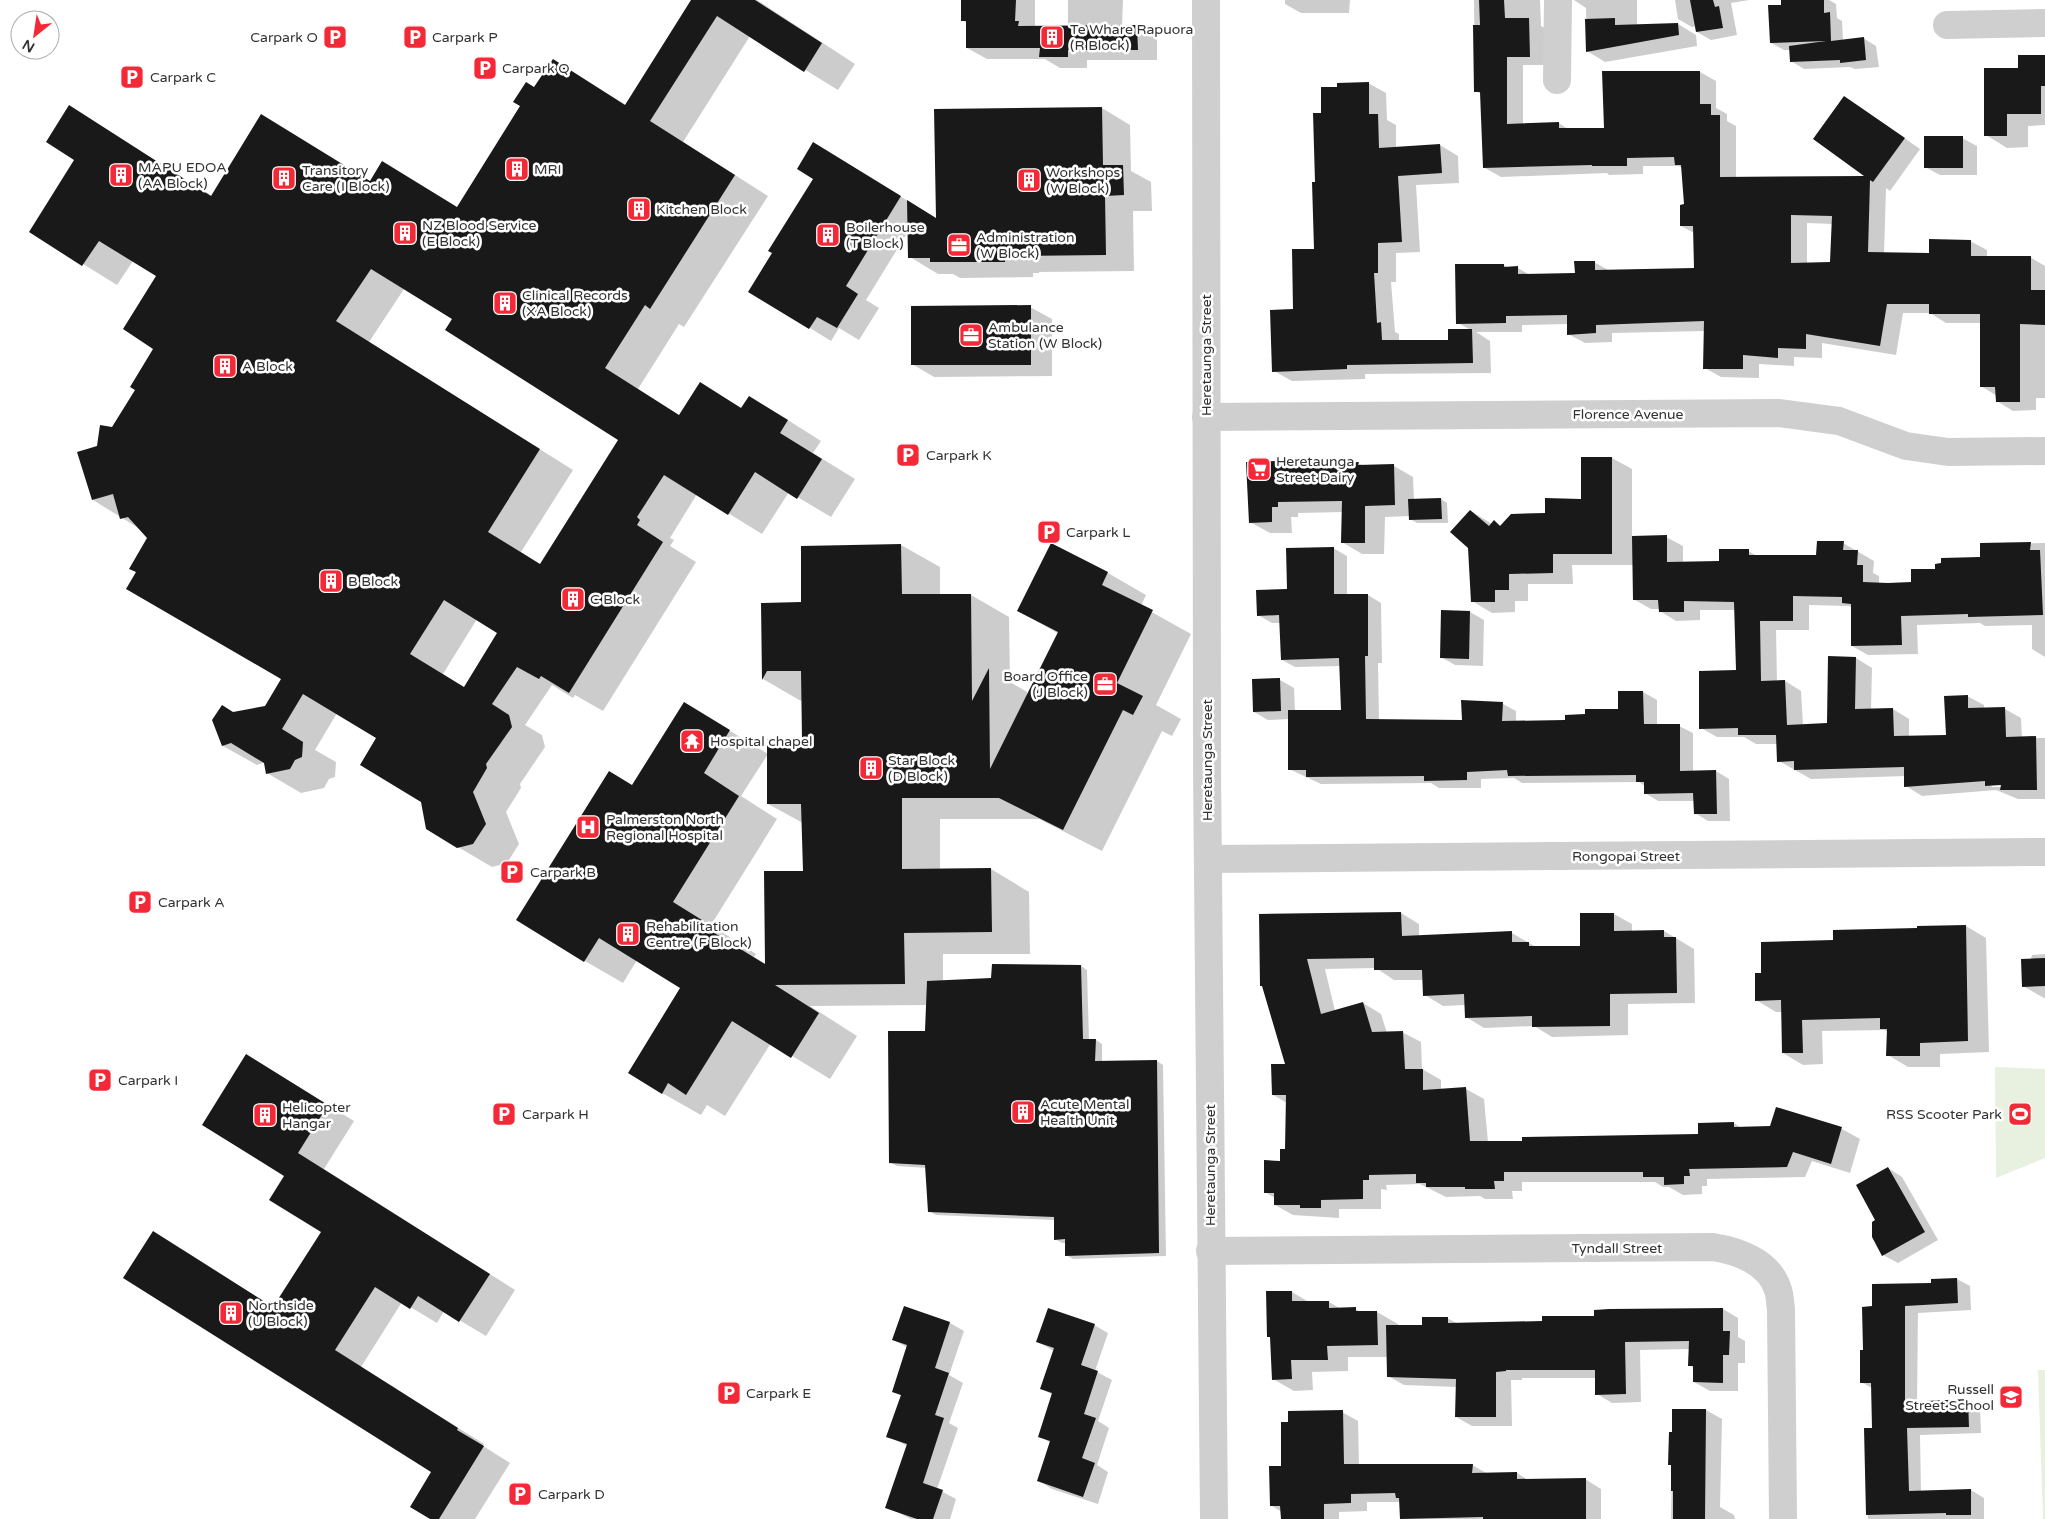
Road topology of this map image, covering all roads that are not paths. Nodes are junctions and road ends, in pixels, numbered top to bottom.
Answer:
1 (1206, 0) edge
2 (1558, 0) edge
3 (2045, 23) edge
4 (1947, 25) dead end
5 (1557, 80) dead end
6 (1206, 417) junction
7 (2045, 451) edge
8 (2045, 852) edge
9 (1208, 859) junction
10 (1210, 1252) junction
11 (1214, 1519) edge
12 (1783, 1519) edge

1 - 6 street, Heretaunga Street
2 - 5 street
3 - 4 street
6 - 7 street, Florence Avenue
6 - 9 street, Heretaunga Street
8 - 9 street, Rongopai Street
9 - 10 street, Heretaunga Street
10 - 11 street, Heretaunga Street
10 - 12 street, Tyndall Street

